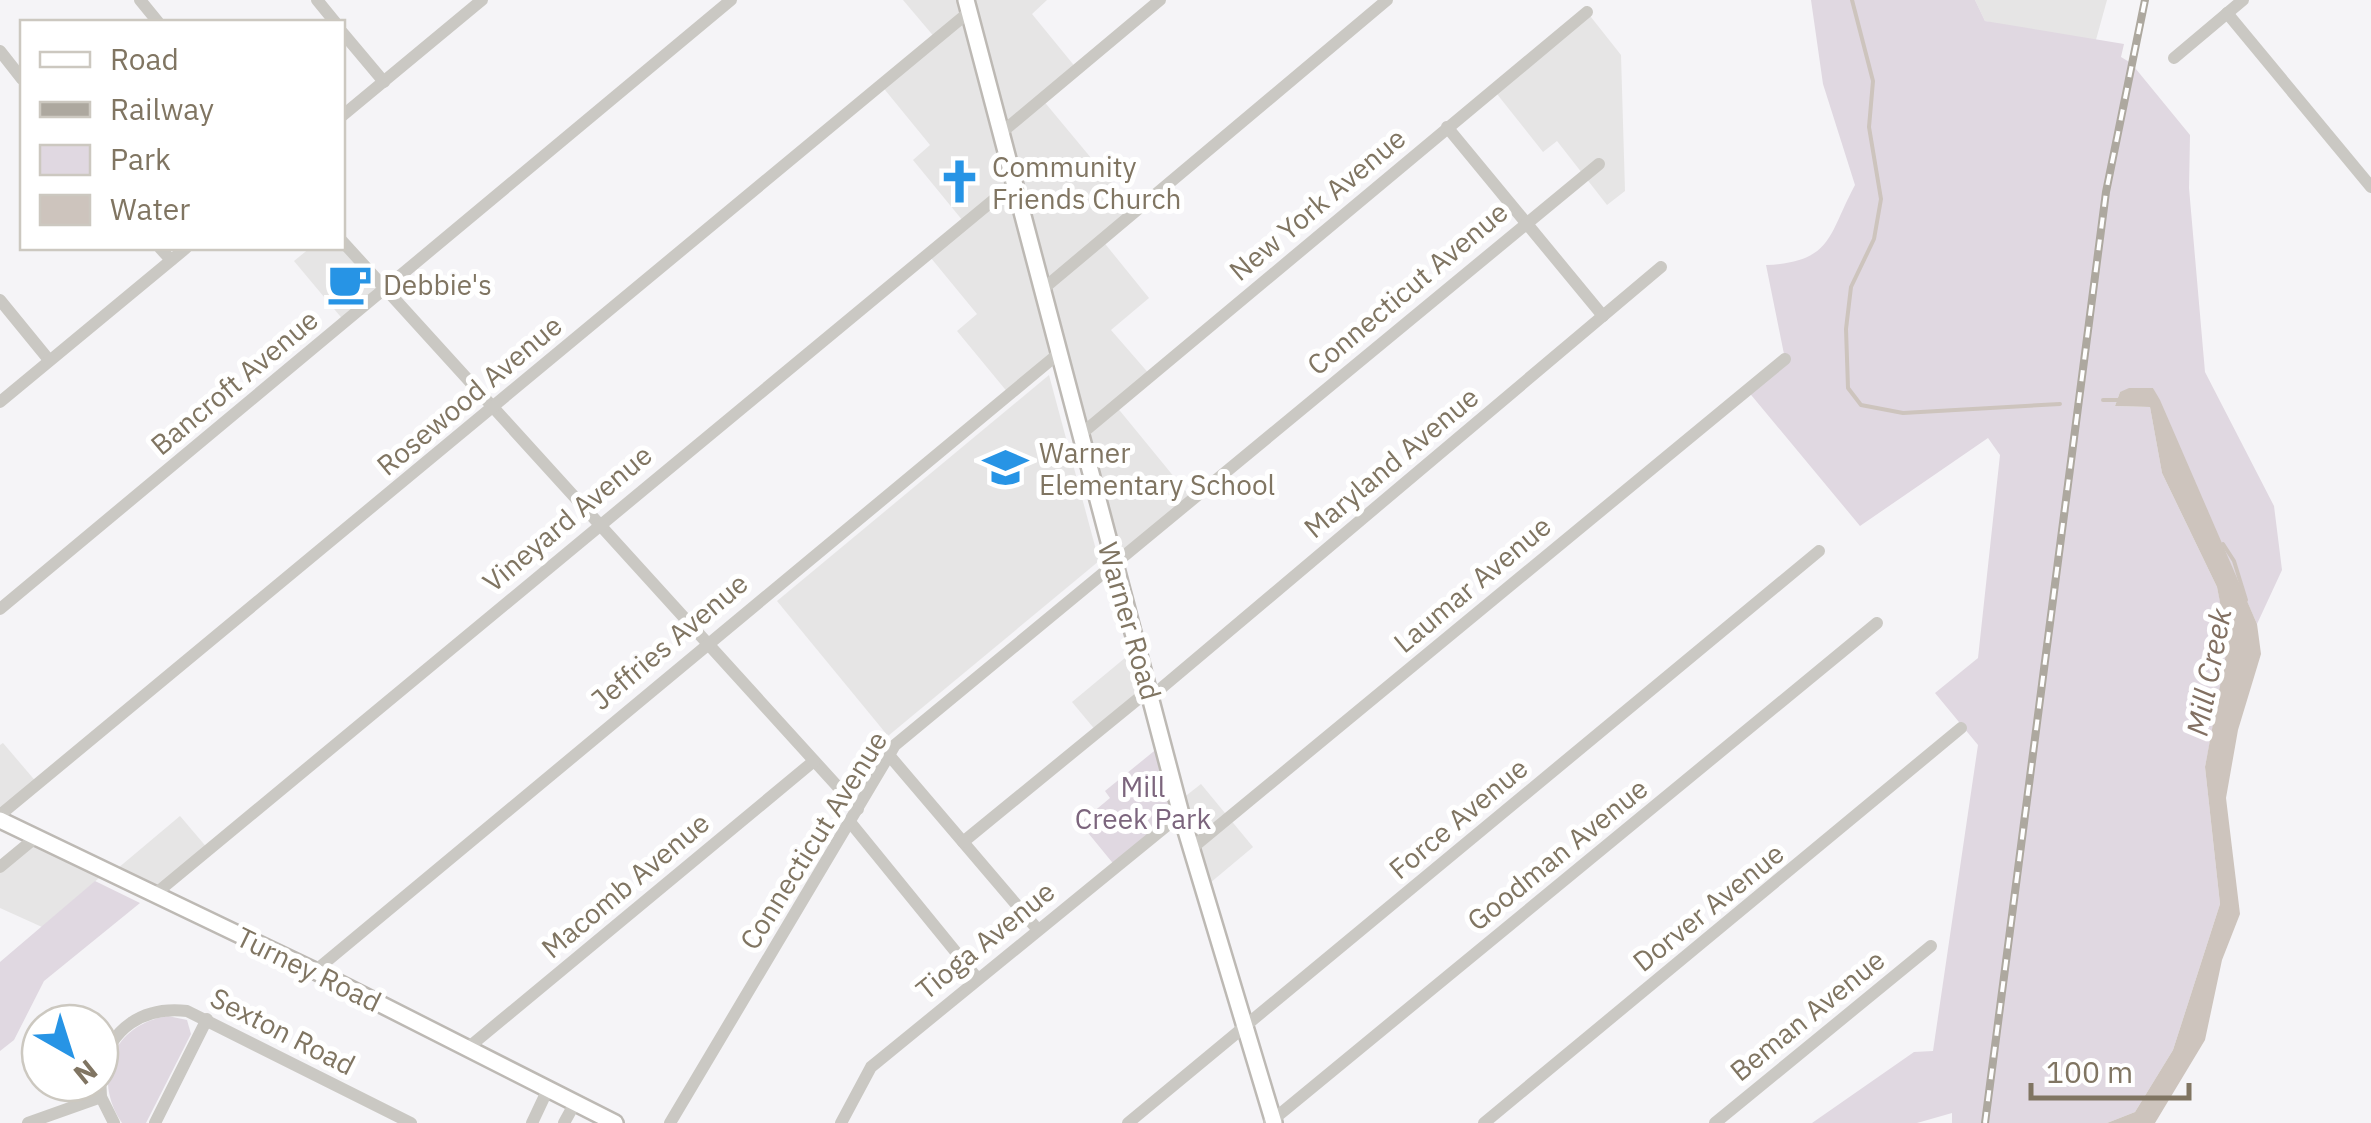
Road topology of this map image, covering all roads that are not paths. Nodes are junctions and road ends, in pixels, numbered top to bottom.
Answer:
1 (140, 0) edge
2 (317, 0) edge
3 (482, 0) edge
4 (730, 0) edge
5 (1160, 0) edge
6 (1388, 0) edge
7 (2243, 0) edge
8 (968, 6) edge
9 (1587, 12) dead end
10 (2228, 13) junction
11 (156, 20) edge
12 (333, 20) edge
13 (345, 36) edge
14 (0, 52) edge
15 (2174, 58) dead end
16 (20, 77) edge
17 (384, 82) junction
18 (345, 114) edge
19 (1447, 127) junction
20 (1001, 132) junction
21 (1599, 164) dead end
22 (1014, 183) junction
23 (2371, 186) edge
24 (1525, 221) junction
25 (345, 244) edge
26 (162, 250) edge
27 (184, 250) edge
28 (171, 260) junction
29 (1662, 266) dead end
30 (386, 288) junction
31 (1043, 289) junction
32 (0, 300) edge
33 (1604, 316) junction
34 (1058, 354) junction
35 (1785, 359) dead end
36 (49, 360) junction
37 (0, 402) edge
38 (494, 407) junction
39 (1080, 435) junction
40 (600, 523) junction
41 (1819, 551) dead end
42 (1114, 566) junction
43 (0, 610) edge
44 (1877, 623) dead end
45 (707, 642) junction
46 (1150, 693) junction
47 (1961, 728) dead end
48 (888, 754) junction
49 (814, 760) junction
50 (858, 809) junction
51 (1181, 814) junction
52 (0, 817) edge
53 (850, 822) junction
54 (36, 838) junction
55 (963, 842) junction
56 (1192, 848) junction
57 (0, 866) edge
58 (154, 896) junction
59 (1038, 930) junction
60 (1932, 946) dead end
61 (314, 971) junction
62 (977, 978) junction
63 (207, 1020) junction
64 (1244, 1028) junction
65 (120, 1032) edge
66 (469, 1048) junction
67 (548, 1089) junction
68 (574, 1102) junction
69 (85, 1103) edge
70 (1272, 1122) edge
71 (28, 1123) edge
72 (156, 1123) edge
73 (410, 1123) edge
74 (532, 1123) edge
75 (564, 1123) edge
76 (615, 1123) edge
77 (670, 1123) edge
78 (841, 1123) edge
79 (1128, 1123) edge
80 (1484, 1123) edge
81 (1715, 1123) edge

1 - 11 street
2 - 12 street
3 - 17 street
4 - 30 street, Bancroft Avenue
5 - 20 street
6 - 31 street
7 - 10 street
8 - 20 main road, Warner Road
8 - 38 street, Rosewood Avenue
9 - 19 street, New York Avenue
10 - 15 street
10 - 23 street
13 - 17 street
14 - 16 street
17 - 18 street
19 - 24 street
19 - 39 street, New York Avenue
20 - 22 main road, Warner Road
21 - 24 street, Connecticut Avenue
22 - 31 main road, Warner Road
22 - 40 street, Vineyard Avenue
24 - 33 street
24 - 42 street, Connecticut Avenue
25 - 30 street
26 - 28 street
27 - 28 street
28 - 36 street
29 - 33 street, Maryland Avenue
30 - 38 street
30 - 43 street, Bancroft Avenue
31 - 34 main road, Warner Road
32 - 36 street
33 - 46 street, Maryland Avenue
34 - 39 main road, Warner Road
34 - 45 street, Jeffries Avenue
35 - 56 street, Laumar Avenue
36 - 37 street
38 - 40 street
38 - 52 street, Rosewood Avenue
39 - 42 main road, Warner Road
40 - 45 street
40 - 58 street, Vineyard Avenue
41 - 64 street, Force Avenue
42 - 46 main road, Warner Road
42 - 48 street, Connecticut Avenue
44 - 70 street, Goodman Avenue
45 - 49 street
45 - 61 street, Jeffries Avenue
46 - 51 main road, Warner Road
46 - 55 street, Maryland Avenue
47 - 80 street, Dorver Avenue
48 - 50 street, Connecticut Avenue
48 - 55 street
49 - 50 street
49 - 66 street, Macomb Avenue
50 - 53 street, Connecticut Avenue
51 - 56 main road, Warner Road
51 - 59 street, Tioga Avenue
52 - 54 main road, Turney Road
53 - 62 street
53 - 77 street, Connecticut Avenue
54 - 57 street
54 - 58 main road, Turney Road
55 - 59 street
56 - 64 main road, Warner Road
58 - 61 main road, Turney Road
59 - 62 street, Tioga Avenue
60 - 81 street, Beman Avenue
61 - 66 main road, Turney Road
62 - 78 street, Tioga Avenue
63 - 65 street, Sexton Road
63 - 72 street
63 - 73 street, Sexton Road
64 - 70 main road, Warner Road
64 - 79 street, Force Avenue
66 - 67 main road, Turney Road
67 - 68 main road, Turney Road
67 - 74 street
68 - 75 street
68 - 76 main road, Turney Road
69 - 71 street

